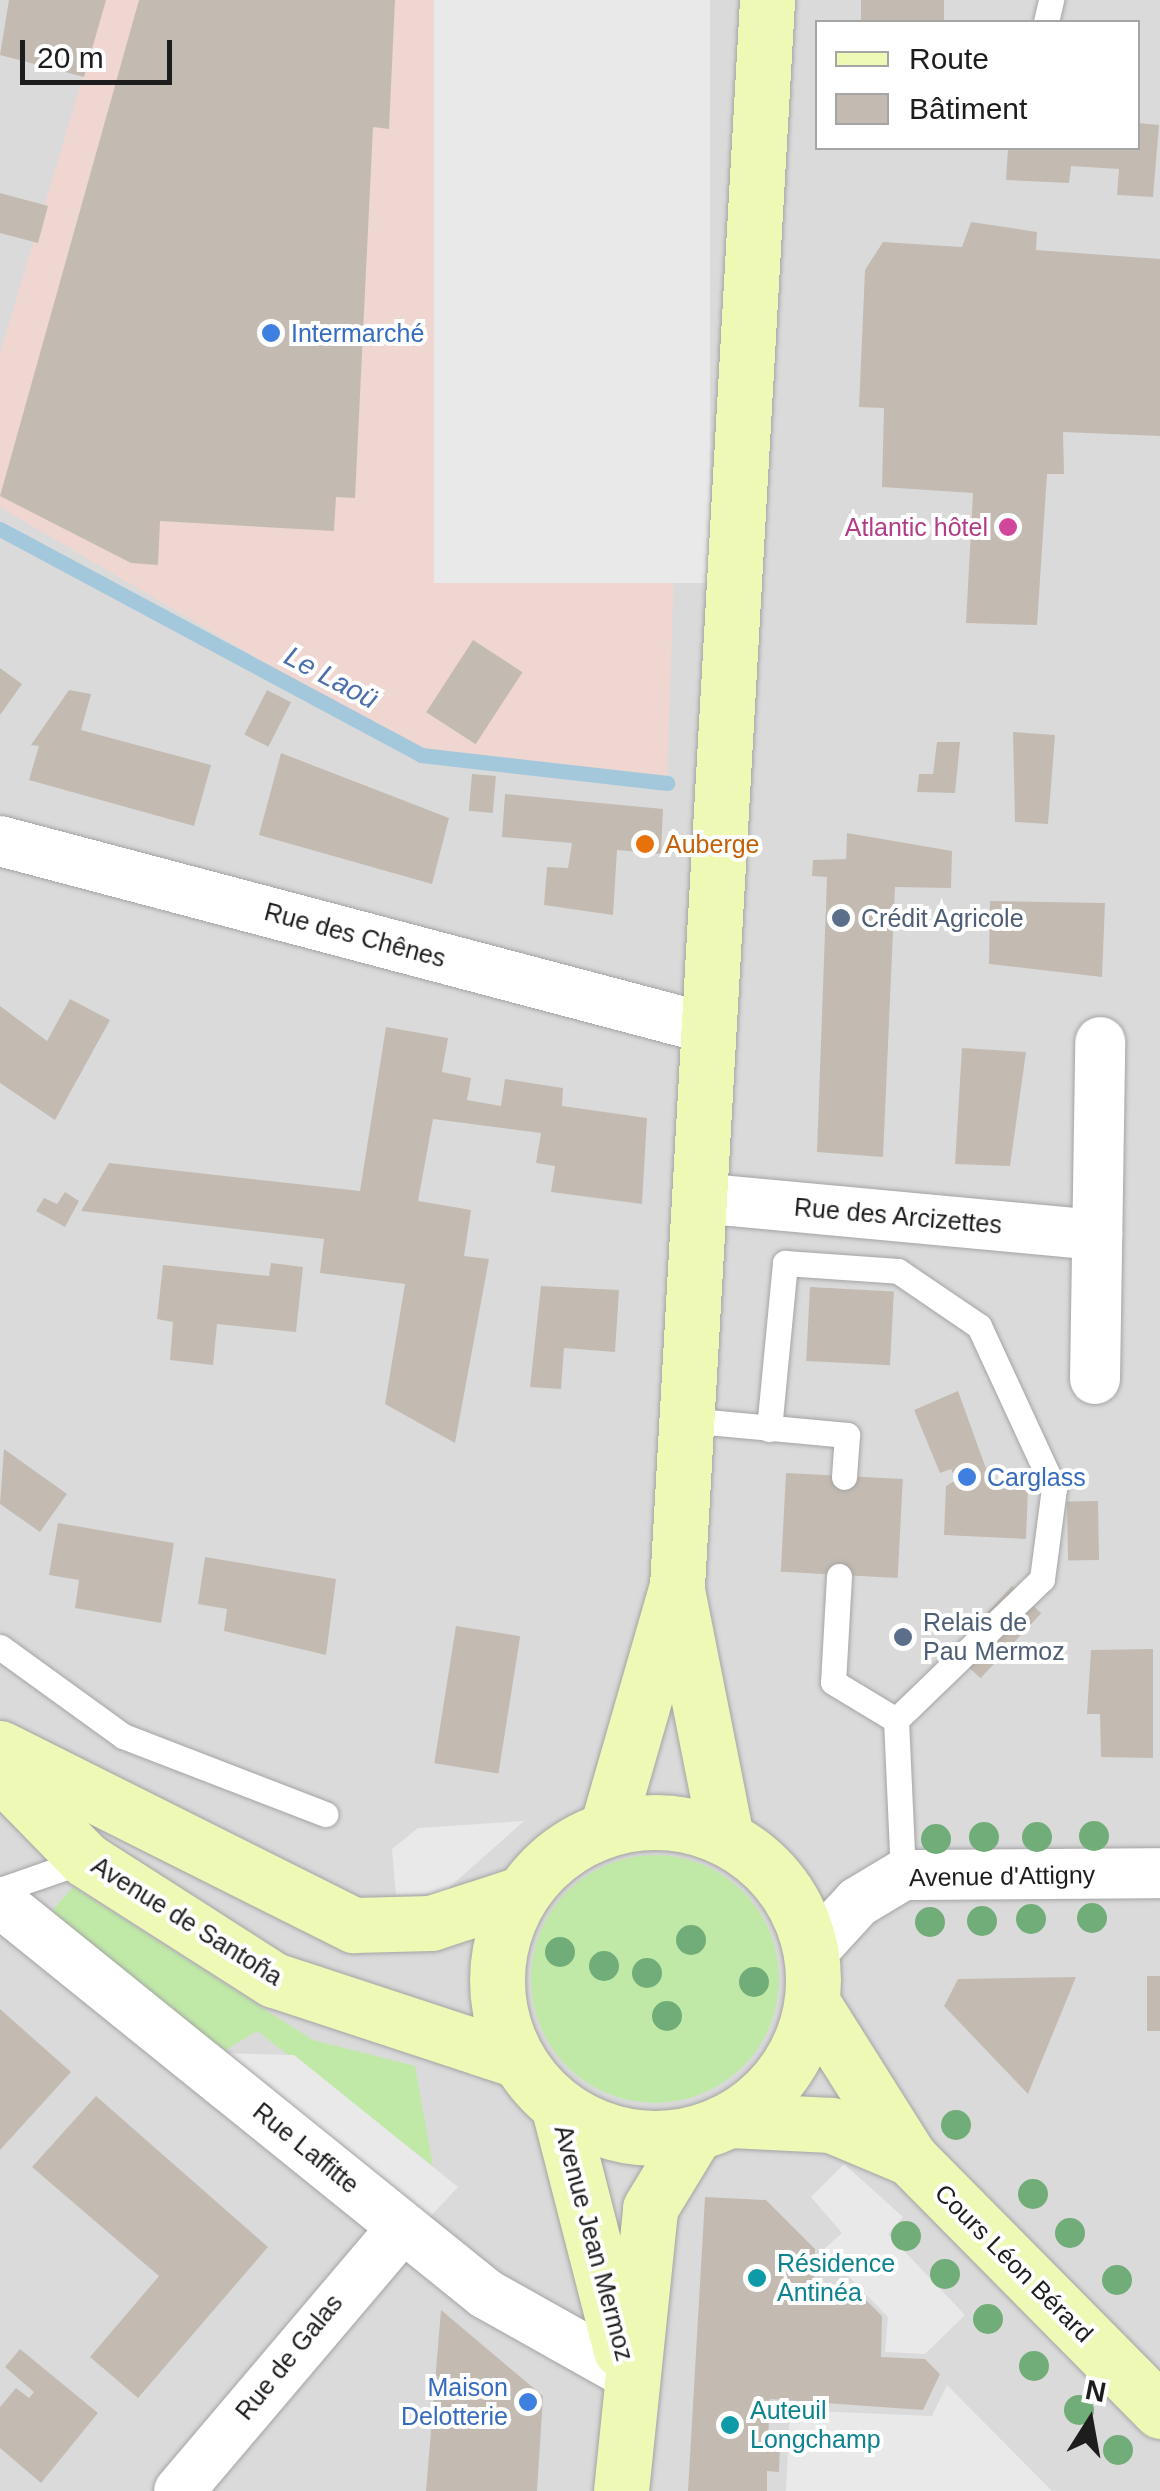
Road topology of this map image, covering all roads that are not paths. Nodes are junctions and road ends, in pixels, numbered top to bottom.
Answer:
1 (767, 0) edge
2 (0, 841) edge
3 (710, 1029) junction
4 (1100, 1042) dead end
5 (698, 1198) junction
6 (1097, 1234) junction
7 (1095, 1380) dead end
8 (686, 1420) junction
9 (769, 1429) junction
10 (844, 1477) dead end
11 (839, 1576) dead end
12 (677, 1586) junction
13 (0, 1647) edge
14 (896, 1720) junction
15 (0, 1748) edge
16 (0, 1772) edge
17 (325, 1814) dead end
18 (606, 1828) junction
19 (726, 1837) junction
20 (86, 1860) junction
21 (1160, 1873) edge
22 (902, 1875) junction
23 (0, 1890) edge
24 (520, 1894) junction
25 (0, 1902) edge
26 (812, 1978) junction
27 (517, 2060) junction
28 (558, 2106) junction
29 (713, 2127) junction
30 (910, 2158) junction
31 (403, 2227) junction
32 (627, 2372) junction
33 (1160, 2411) edge
34 (179, 2491) edge
35 (621, 2491) edge

1 - 3 main road
2 - 3 street, Rue des Chênes
3 - 5 main road
4 - 6 street
5 - 6 street, Rue des Arcizettes
5 - 8 main road
6 - 7 street
8 - 9 lane
8 - 12 main road
9 - 10 lane
9 - 14 lane
11 - 14 lane
12 - 18 main road
12 - 19 main road
13 - 17 lane
14 - 22 lane
15 - 24 main road
16 - 20 main road, Avenue de Santoña
18 - 19 main road
18 - 24 main road
19 - 26 main road
20 - 23 lane
20 - 27 main road, Avenue de Santoña
21 - 22 street, Avenue d'Attigny
22 - 26 street, Avenue d'Attigny
24 - 27 main road
25 - 31 street, Rue Laffitte
26 - 29 main road
26 - 30 main road, Cours Léon Bérard
27 - 28 main road
28 - 29 main road
28 - 32 main road, Avenue Jean Mermoz
29 - 30 main road, Cours Léon Bérard
29 - 32 main road, Avenue Jean Mermoz
30 - 33 main road, Cours Léon Bérard
31 - 32 street, Rue Laffitte
31 - 34 street, Rue de Galas
32 - 35 main road

